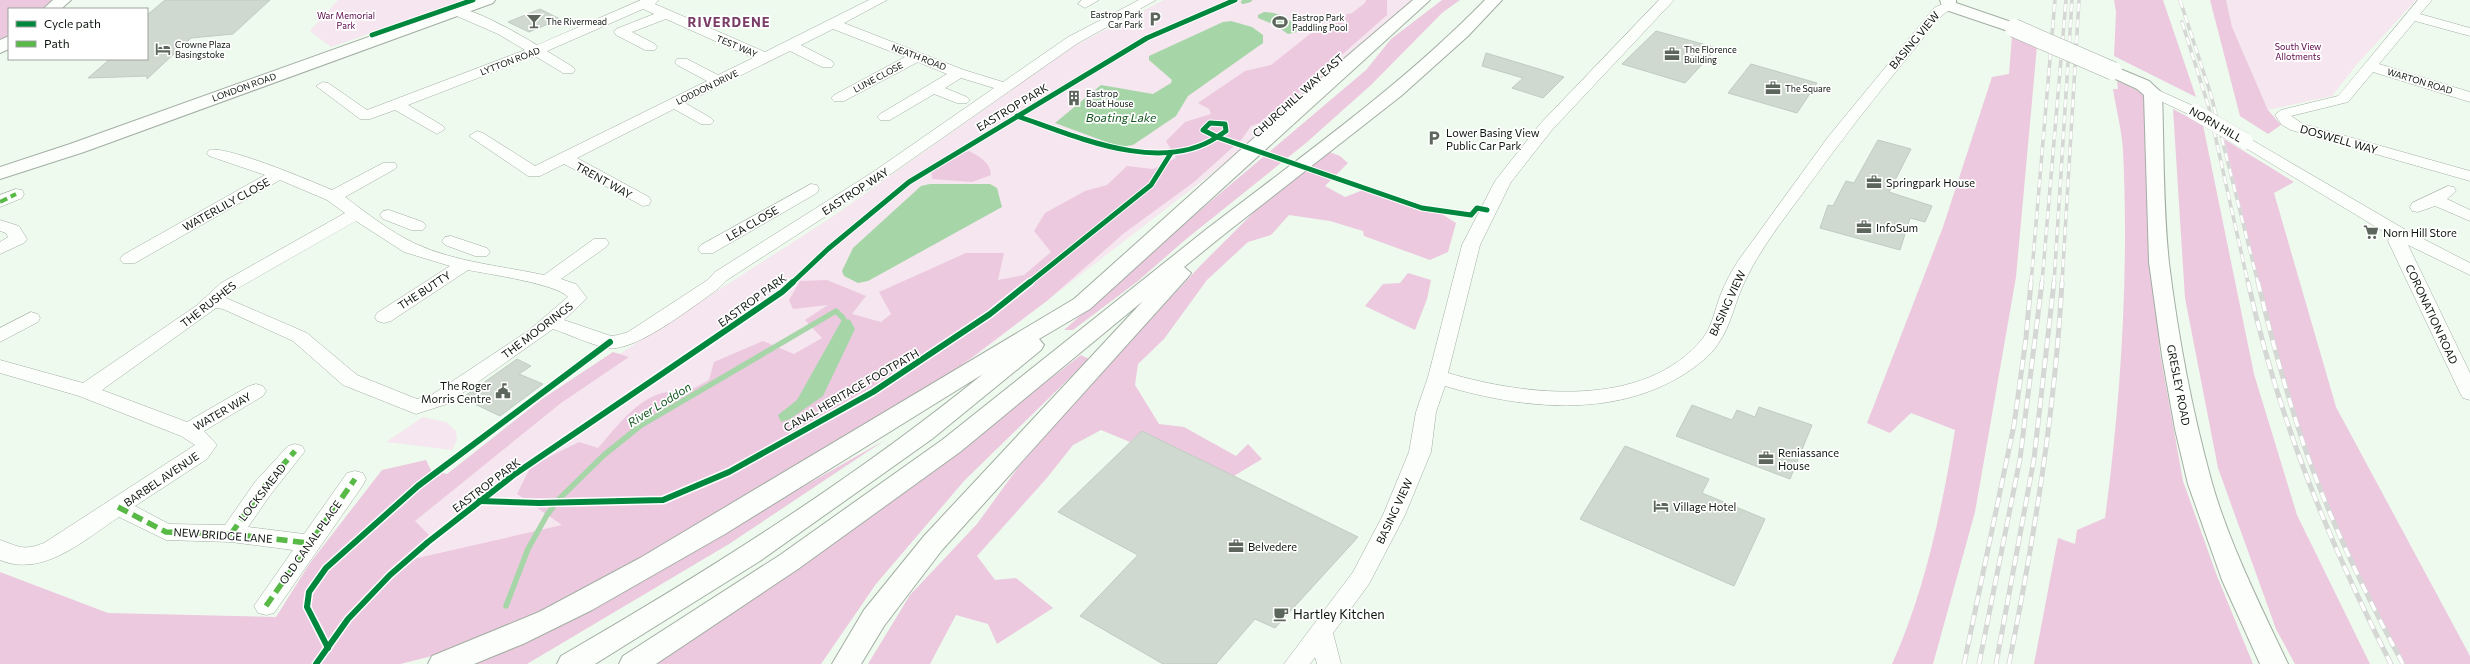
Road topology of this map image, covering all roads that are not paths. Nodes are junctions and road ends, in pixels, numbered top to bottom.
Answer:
1 (63, 0) edge
2 (487, 0) edge
3 (1149, 0) edge
4 (1422, 0) edge
5 (1494, 0) edge
6 (1667, 0) edge
7 (2425, 0) edge
8 (648, 2) edge
9 (878, 2) edge
10 (1949, 3) edge
11 (52, 8) edge
12 (892, 10) dead end
13 (457, 11) junction
14 (665, 14) junction
15 (2411, 16) junction
16 (834, 24) junction
17 (2470, 32) edge
18 (8, 42) edge
19 (789, 45) junction
20 (650, 47) dead end
21 (0, 48) edge
22 (536, 51) junction
23 (918, 56) junction
24 (764, 58) junction
25 (682, 62) dead end
26 (827, 64) dead end
27 (2369, 66) junction
28 (568, 70) dead end
29 (960, 72) junction
30 (718, 81) junction
31 (323, 86) dead end
32 (1005, 87) junction
33 (933, 88) junction
34 (2151, 91) junction
35 (2470, 97) edge
36 (839, 98) dead end
37 (962, 100) dead end
38 (674, 103) junction
39 (396, 104) junction
40 (885, 117) dead end
41 (706, 121) dead end
42 (437, 129) dead end
43 (477, 136) dead end
44 (215, 153) dead end
45 (565, 158) junction
46 (389, 166) dead end
47 (0, 173) edge
48 (280, 174) junction
49 (2470, 176) edge
50 (16, 194) dead end
51 (333, 196) junction
52 (643, 201) dead end
53 (0, 202) edge
54 (2418, 207) dead end
55 (827, 210) junction
56 (356, 214) junction
57 (2470, 216) edge
58 (403, 220) dead end
59 (0, 225) edge
60 (1215, 232) junction
61 (384, 233) junction
62 (2400, 234) junction
63 (600, 243) dead end
64 (0, 249) edge
65 (707, 249) dead end
66 (457, 252) junction
67 (481, 252) dead end
68 (129, 259) dead end
69 (2470, 270) edge
70 (547, 281) junction
71 (212, 302) junction
72 (1082, 304) junction
73 (384, 317) dead end
74 (31, 318) dead end
75 (551, 322) junction
76 (0, 336) edge
77 (0, 366) edge
78 (1438, 377) junction
79 (86, 391) junction
80 (256, 391) dead end
81 (2470, 393) edge
82 (188, 431) junction
83 (295, 451) dead end
84 (355, 479) dead end
85 (118, 508) junction
86 (231, 534) junction
87 (309, 543) junction
88 (0, 548) edge
89 (266, 606) dead end
90 (1321, 632) junction
91 (442, 664) edge
92 (571, 664) edge
93 (633, 664) edge
94 (846, 664) edge
95 (1296, 664) edge
96 (1329, 664) edge
97 (2274, 664) edge

1 - 11 main road
2 - 13 main road, LONDON ROAD
3 - 32 street, EASTROP WAY
4 - 72 main road, CHURCHILL WAY EAST
5 - 60 main road
6 - 78 street, BASING VIEW
7 - 15 street, DOSWELL WAY
8 - 14 street, TEST WAY
8 - 22 street, LYTTON ROAD
9 - 12 street
9 - 16 street, LODDON DRIVE
10 - 34 main road, NORN HILL, bridge
10 - 78 street, BASING VIEW
13 - 22 street
13 - 47 main road, LONDON ROAD
14 - 20 street
14 - 24 street, TEST WAY
15 - 17 street
15 - 27 street, DOSWELL WAY
16 - 19 street, LODDON DRIVE
16 - 23 street, NEATH ROAD
18 - 21 main road
19 - 24 street, LODDON DRIVE
19 - 26 street
22 - 28 street
22 - 39 street, LYTTON ROAD
23 - 29 street, NEATH ROAD
23 - 36 street, LUNE CLOSE
24 - 30 street, LODDON DRIVE
25 - 30 street
27 - 35 street, WARTON ROAD
27 - 49 street, DOSWELL WAY
29 - 32 street, NEATH ROAD
29 - 33 street
30 - 38 street, LODDON DRIVE
31 - 39 street, LYTTON ROAD
32 - 55 street, EASTROP WAY
33 - 37 street
33 - 40 street
34 - 62 street, NORN HILL, bridge
34 - 97 main road, GRESLEY ROAD
38 - 41 street
38 - 45 street, LODDON DRIVE
39 - 42 street
43 - 45 street, LODDON DRIVE
44 - 48 street, THE MOORINGS
45 - 52 street, TRENT WAY
46 - 51 street
48 - 51 street, THE MOORINGS
48 - 68 street, WATERLILY CLOSE
50 - 53 street
51 - 56 street, THE MOORINGS
54 - 57 street
55 - 65 street, LEA CLOSE
55 - 75 street, EASTROP WAY
56 - 61 street, THE MOORINGS
56 - 71 street, THE RUSHES
58 - 61 street
59 - 64 street
60 - 93 main road
60 - 94 main road
61 - 66 street, THE MOORINGS
62 - 69 street, NORN HILL
62 - 81 street, CORONATION ROAD
63 - 70 street
66 - 67 street
66 - 70 street, THE MOORINGS
66 - 73 street, THE BUTTY
70 - 75 street, THE MOORINGS
71 - 75 street, THE MOORINGS
71 - 79 street, THE RUSHES
72 - 91 main road
72 - 92 main road
74 - 76 street
77 - 79 street, BARBEL AVENUE
78 - 90 street, BASING VIEW
79 - 82 street, BARBEL AVENUE
80 - 82 street, WATER WAY
82 - 85 street, BARBEL AVENUE
83 - 86 street, LOCKSMEAD
84 - 87 street, OLD CANAL PLACE
85 - 86 street, NEW BRIDGE LANE
85 - 88 street, BARBEL AVENUE
86 - 87 street, NEW BRIDGE LANE
87 - 89 street, OLD CANAL PLACE
90 - 95 street, BASING VIEW
90 - 96 street

